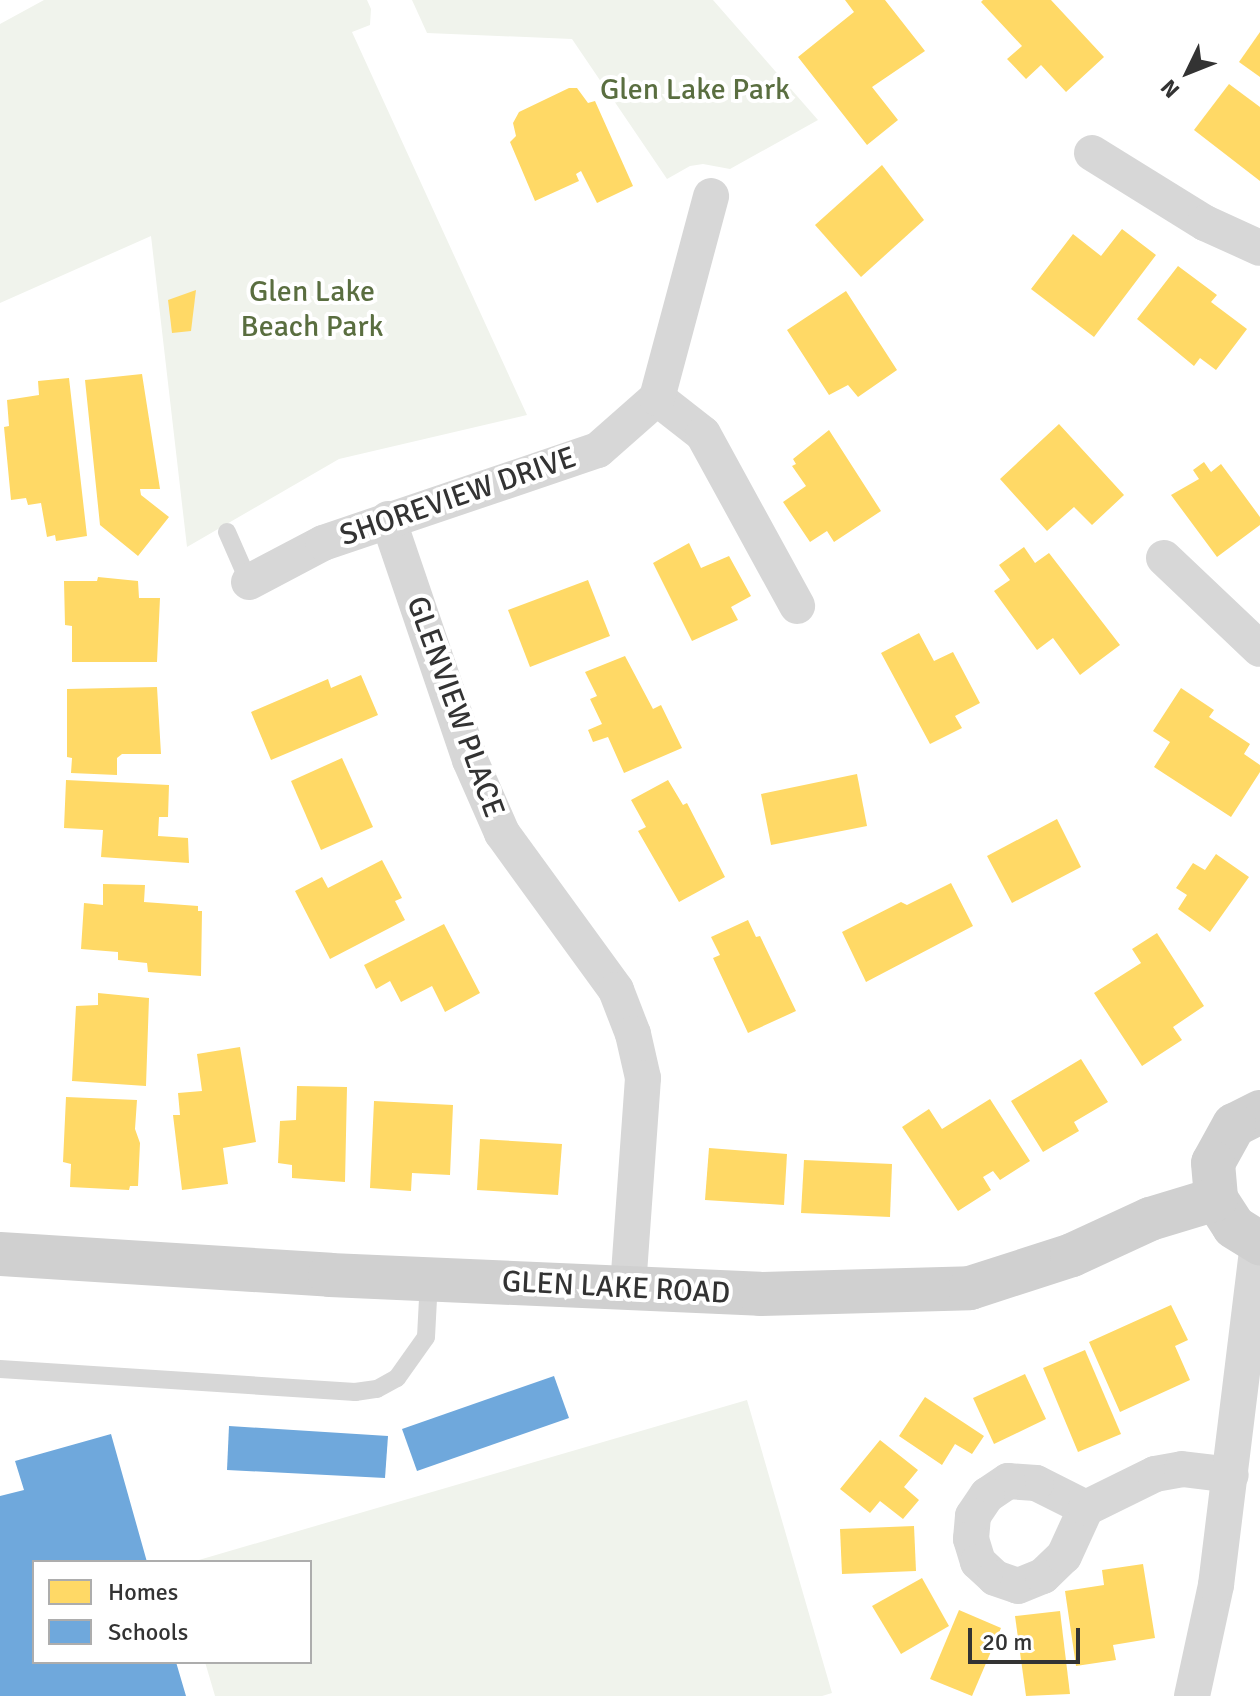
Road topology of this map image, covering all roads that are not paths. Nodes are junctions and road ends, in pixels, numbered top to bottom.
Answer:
1 (1092, 153) dead end
2 (711, 196) dead end
3 (1260, 248) edge
4 (657, 398) junction
5 (388, 519) junction
6 (227, 532) dead end
7 (1164, 558) dead end
8 (249, 582) joint
9 (797, 606) dead end
10 (1260, 649) edge
11 (1260, 1112) edge
12 (1216, 1199) junction
13 (1259, 1243) edge
14 (0, 1254) edge
15 (429, 1280) junction
16 (628, 1289) junction
17 (0, 1369) edge
18 (1242, 1459) edge
19 (1086, 1508) dead end
20 (1192, 1696) edge

1 - 3 street
2 - 4 street
4 - 5 street, SHOREVIEW DRIVE
4 - 9 street
5 - 8 street, SHOREVIEW DRIVE
5 - 16 street, GLENVIEW PLACE
6 - 8 lane
7 - 10 street
11 - 12 street
12 - 13 street
12 - 16 street, GLEN LAKE ROAD
13 - 18 street
14 - 15 street, GLEN LAKE ROAD
15 - 16 street, GLEN LAKE ROAD
15 - 17 lane
18 - 19 street
18 - 20 street

